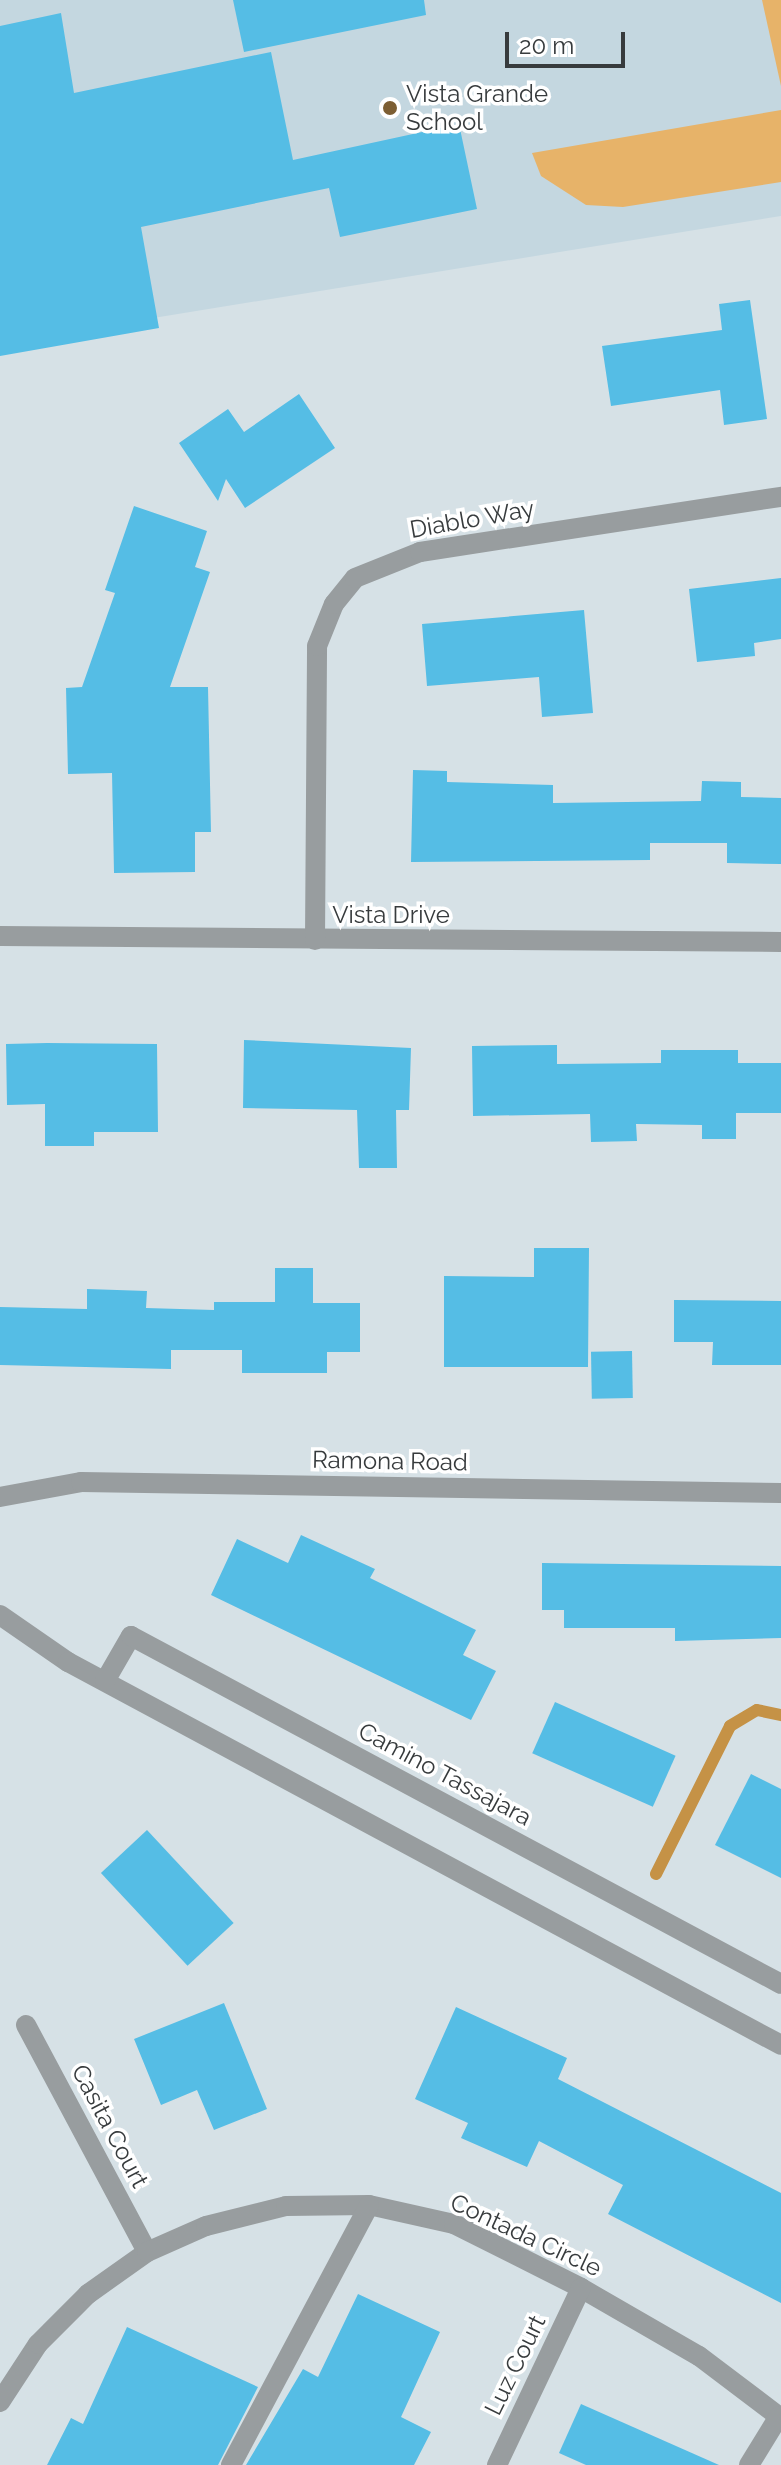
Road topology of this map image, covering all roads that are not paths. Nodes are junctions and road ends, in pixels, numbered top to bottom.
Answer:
1 (781, 497) edge
2 (0, 936) edge
3 (315, 940) junction
4 (781, 942) edge
5 (781, 1493) edge
6 (0, 1497) edge
7 (0, 1615) edge
8 (105, 1681) junction
9 (781, 1984) edge
10 (26, 2025) dead end
11 (781, 2045) edge
12 (369, 2205) junction
13 (147, 2252) junction
14 (581, 2288) junction
15 (0, 2402) edge
16 (780, 2417) edge
17 (231, 2465) edge
18 (497, 2465) edge
19 (749, 2465) edge

1 - 3 street, Diablo Way
2 - 3 street, Vista Drive
3 - 4 street, Vista Drive
5 - 6 street, Ramona Road
7 - 8 street
8 - 9 street, Camino Tassajara
8 - 11 street
10 - 13 street, Casita Court
12 - 13 street, Contada Circle
12 - 14 street, Contada Circle
12 - 17 street
13 - 15 street, Contada Circle
14 - 16 street, Contada Circle
14 - 18 street, Luz Court
16 - 19 street

